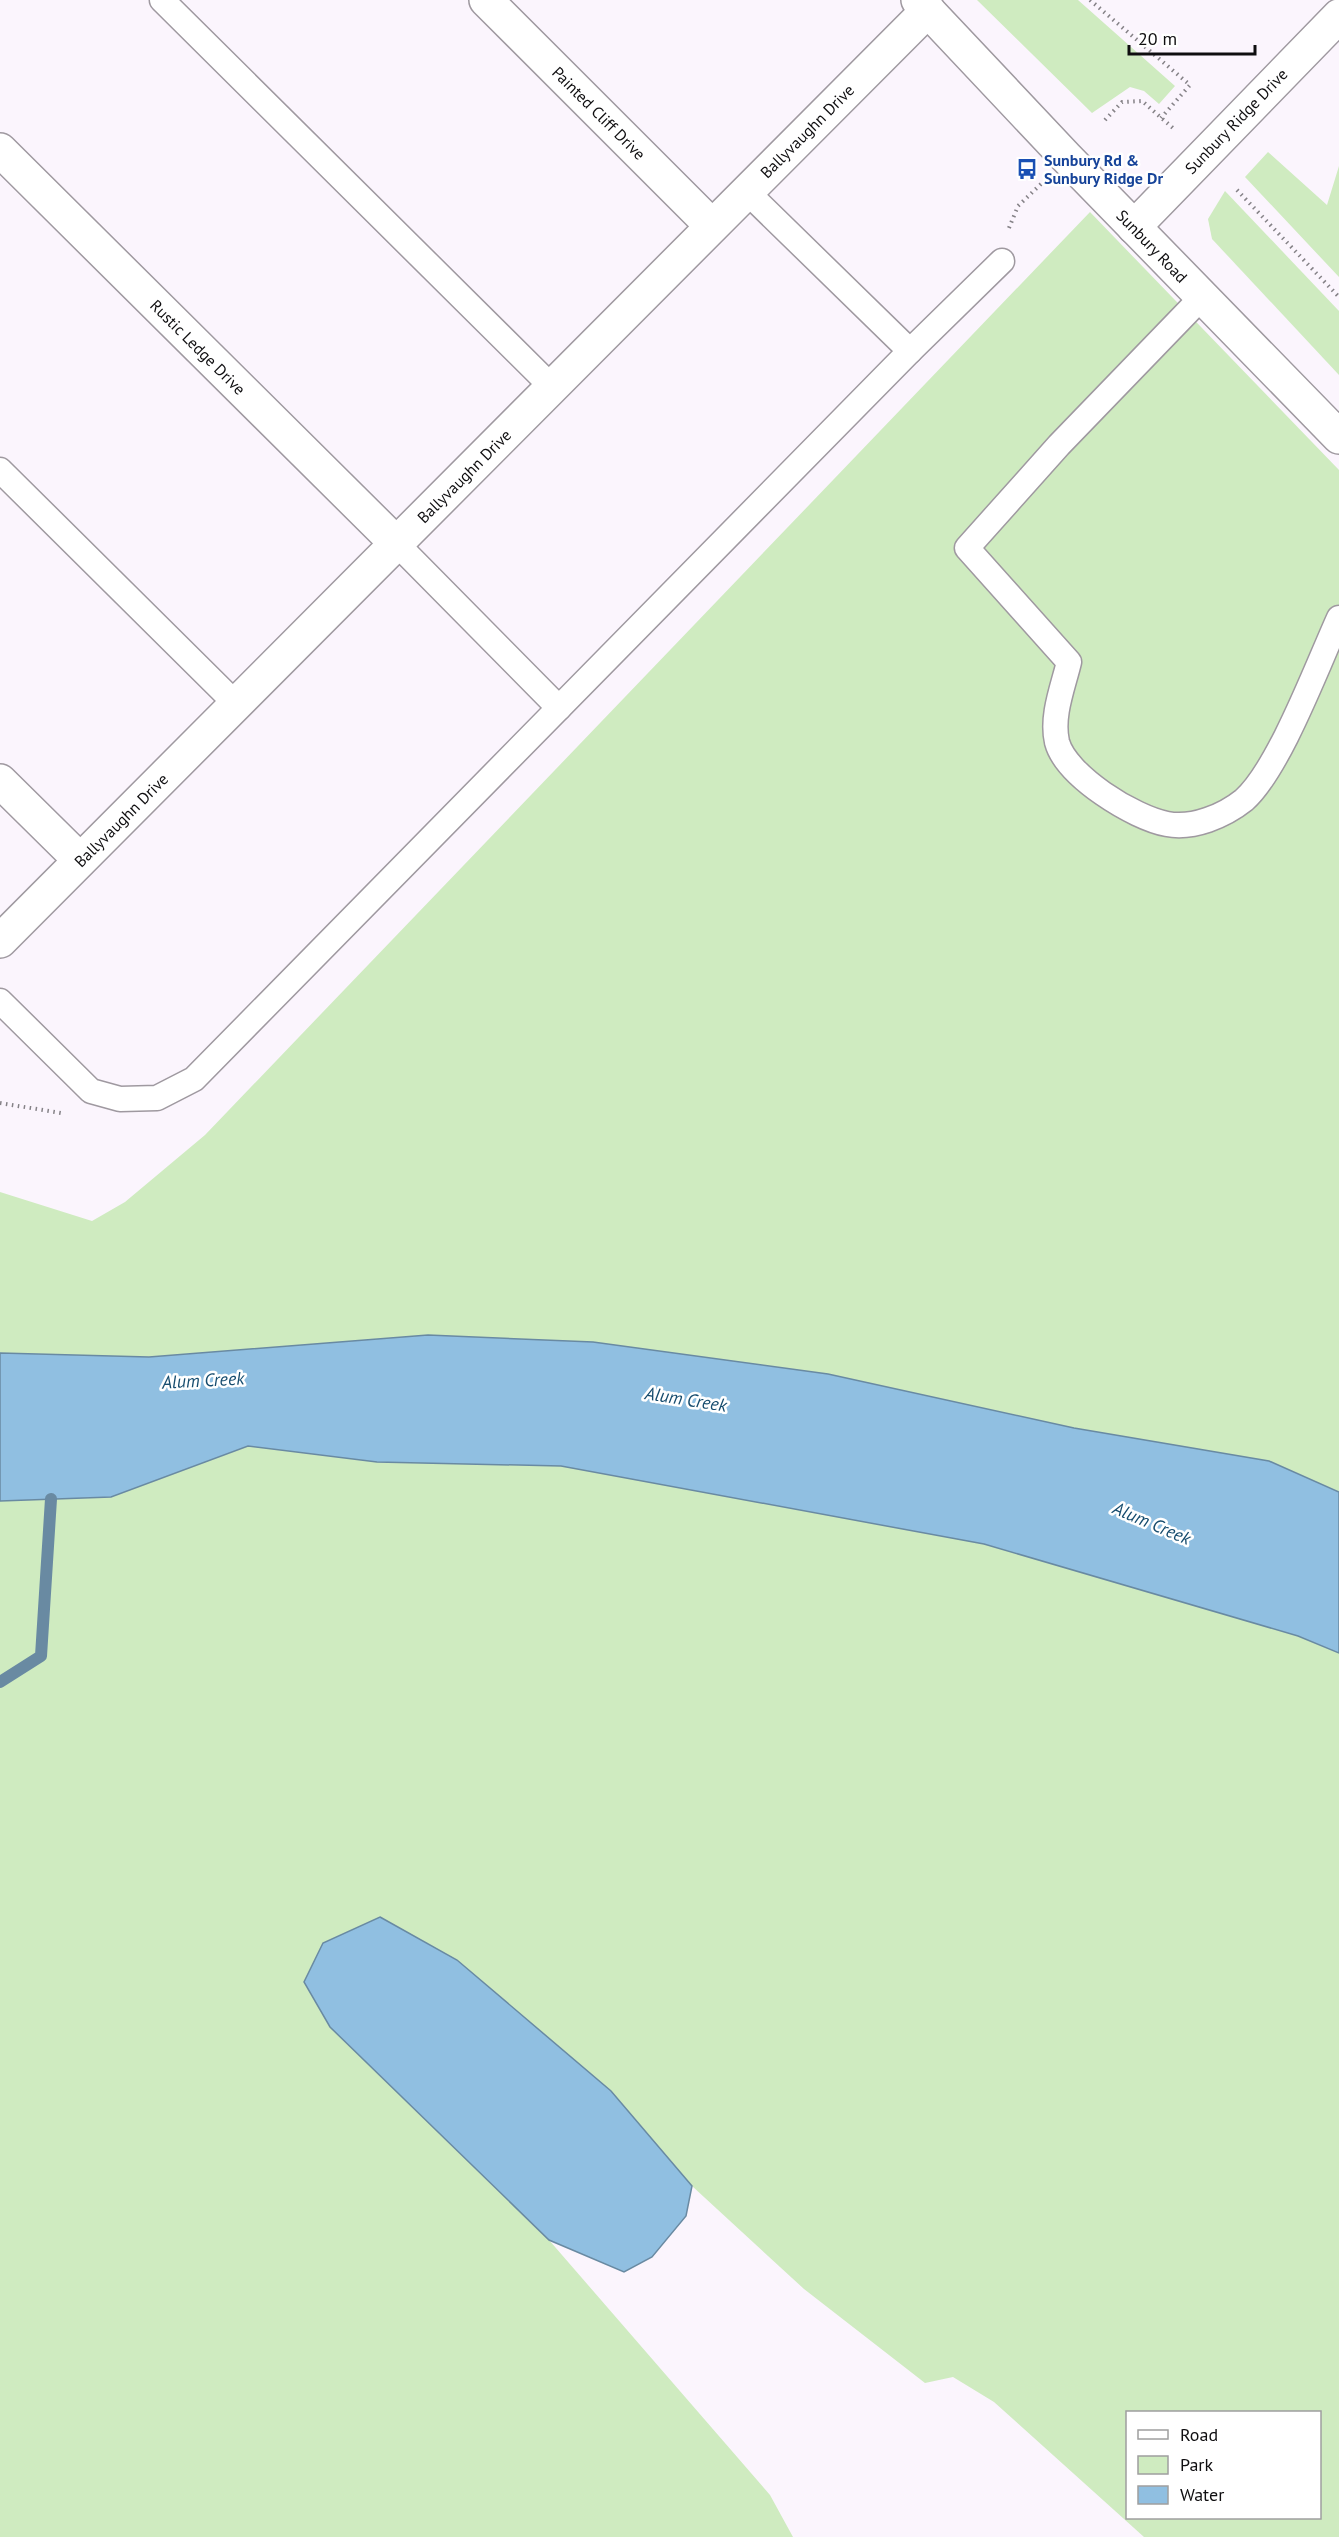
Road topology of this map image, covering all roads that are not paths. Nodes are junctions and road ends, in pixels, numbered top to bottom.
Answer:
1 (162, 0) edge
2 (486, 0) edge
3 (923, 5) edge
4 (1339, 16) edge
5 (0, 150) edge
6 (747, 192) junction
7 (712, 226) junction
8 (1134, 227) junction
9 (1002, 261) dead end
10 (1202, 297) junction
11 (910, 351) junction
12 (552, 387) junction
13 (1339, 437) edge
14 (0, 470) edge
15 (396, 543) junction
16 (1339, 618) edge
17 (236, 704) junction
18 (559, 708) junction
19 (0, 781) edge
20 (80, 860) junction
21 (0, 941) edge
22 (0, 1001) edge

1 - 12 lane
2 - 7 street, Painted Cliff Drive
3 - 6 street, Ballyvaughn Drive
3 - 8 street, Sunbury Road
4 - 8 street, Sunbury Ridge Drive
5 - 15 street, Rustic Ledge Drive
6 - 7 street, Ballyvaughn Drive
6 - 11 lane
7 - 12 street, Ballyvaughn Drive
8 - 10 street, Sunbury Road
9 - 11 lane
10 - 13 street, Sunbury Road
10 - 16 lane
11 - 18 lane
12 - 15 street, Ballyvaughn Drive
14 - 17 lane
15 - 17 street, Ballyvaughn Drive
15 - 18 lane
17 - 20 street, Ballyvaughn Drive
18 - 22 lane
19 - 20 street
20 - 21 street, Ballyvaughn Drive

